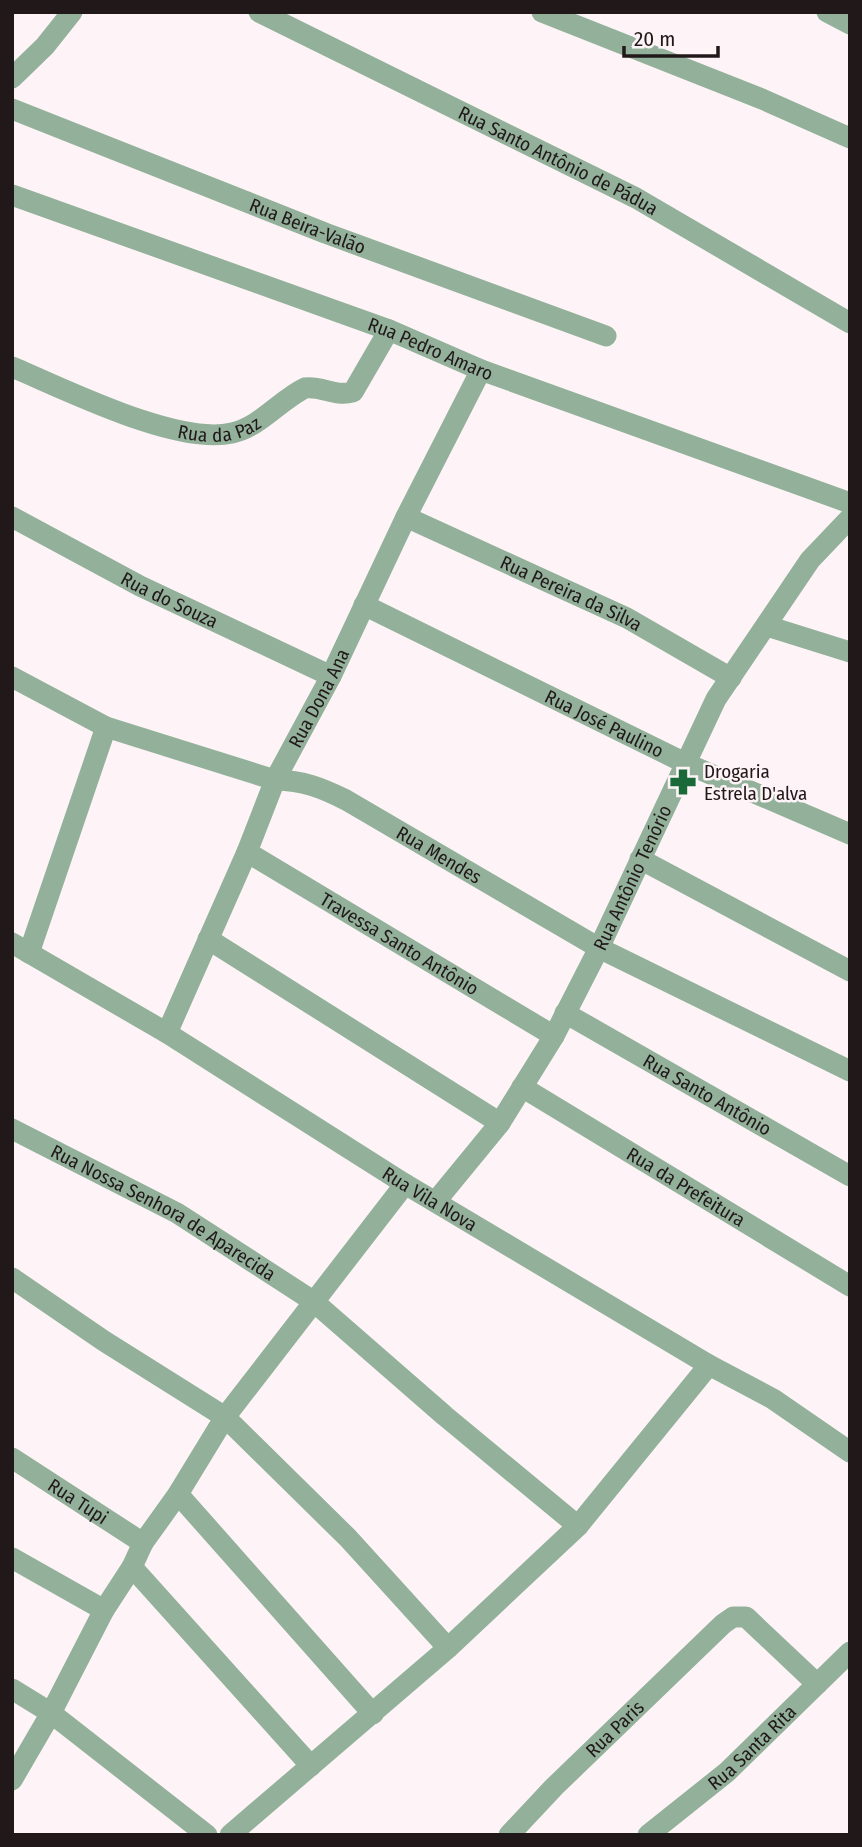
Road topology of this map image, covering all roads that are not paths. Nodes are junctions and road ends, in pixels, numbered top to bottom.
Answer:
1 (72, 12) edge
2 (259, 12) edge
3 (542, 12) edge
4 (827, 12) edge
5 (850, 24) edge
6 (12, 78) edge
7 (13, 110) edge
8 (850, 138) edge
9 (12, 195) edge
10 (850, 323) edge
11 (389, 330) junction
12 (606, 336) dead end
13 (12, 366) edge
14 (481, 370) junction
15 (850, 503) edge
16 (12, 517) edge
17 (406, 517) junction
18 (850, 518) edge
19 (363, 605) junction
20 (766, 626) junction
21 (850, 652) edge
22 (331, 676) junction
23 (12, 677) edge
24 (731, 678) junction
25 (106, 727) junction
26 (685, 763) junction
27 (275, 780) junction
28 (850, 834) edge
29 (247, 852) junction
30 (640, 859) junction
31 (208, 939) junction
32 (21, 948) edge
33 (599, 948) junction
34 (850, 971) edge
35 (565, 1013) junction
36 (167, 1033) junction
37 (554, 1036) junction
38 (850, 1071) edge
39 (522, 1087) junction
40 (500, 1123) junction
41 (12, 1129) edge
42 (850, 1176) edge
43 (405, 1184) junction
44 (436, 1201) junction
45 (12, 1278) edge
46 (850, 1286) edge
47 (313, 1301) junction
48 (709, 1365) junction
49 (225, 1417) junction
50 (850, 1452) edge
51 (12, 1458) edge
52 (178, 1494) junction
53 (578, 1526) junction
54 (143, 1543) junction
55 (12, 1558) edge
56 (132, 1567) junction
57 (104, 1610) junction
58 (448, 1648) junction
59 (850, 1652) edge
60 (817, 1684) junction
61 (12, 1689) edge
62 (51, 1713) junction
63 (373, 1714) junction
64 (311, 1766) junction
65 (12, 1780) edge
66 (207, 1835) edge
67 (230, 1835) edge
68 (509, 1835) edge
69 (648, 1835) edge

1 - 6 street
2 - 10 street, Rua Santo Antônio de Pádua
3 - 8 street
4 - 5 street
7 - 12 street, Rua Beira-Valão
9 - 11 street, Rua Pedro Amaro
11 - 13 street, Rua da Paz
11 - 14 street, Rua Pedro Amaro
14 - 15 street, Rua Pedro Amaro
14 - 17 street, Rua Dona Ana
16 - 22 street, Rua do Souza
17 - 19 street, Rua Dona Ana
17 - 24 street, Rua Pereira da Silva
18 - 20 street, Rua Antônio Tenório
19 - 22 street, Rua Dona Ana
19 - 26 street, Rua José Paulino
20 - 21 street
20 - 24 street, Rua Antônio Tenório
22 - 27 street, Rua Dona Ana
23 - 25 street, Rua Mendes
24 - 26 street, Rua Antônio Tenório
25 - 27 street, Rua Mendes
25 - 32 street
26 - 28 street, Rua José Paulino
26 - 30 street, Rua Antônio Tenório
27 - 29 street, Rua Dona Ana
27 - 33 street, Rua Mendes
29 - 31 street, Rua Dona Ana
29 - 37 street, Travessa Santo Antônio
30 - 33 street, Rua Antônio Tenório
30 - 34 street
31 - 36 street, Rua Dona Ana
31 - 40 street
32 - 36 street, Rua Vila Nova
33 - 35 street, Rua Antônio Tenório
33 - 38 street, Rua Mendes
35 - 37 street, Rua Antônio Tenório
35 - 42 street, Rua Santo Antônio
36 - 43 street, Rua Vila Nova
37 - 39 street, Rua Antônio Tenório
39 - 40 street, Rua Antônio Tenório
39 - 46 street, Rua da Prefeitura
40 - 44 street, Rua Antônio Tenório
41 - 47 street, Rua Nossa Senhora de Aparecida
43 - 44 street, Rua Vila Nova
43 - 47 street
44 - 48 street, Rua Vila Nova
45 - 49 street
47 - 49 street
47 - 53 street, Rua Nossa Senhora de Aparecida
48 - 50 street, Rua Vila Nova
48 - 53 street
49 - 52 street
49 - 58 street
51 - 54 street, Rua Tupi
52 - 54 street
52 - 63 street
53 - 58 street
54 - 56 street
55 - 57 street
56 - 57 street
56 - 64 street
57 - 62 street
58 - 63 street
59 - 60 street, Rua Santa Rita
60 - 68 street, Rua Paris
60 - 69 street, Rua Santa Rita
61 - 62 street
62 - 65 street
62 - 66 street
63 - 64 street
64 - 67 street

